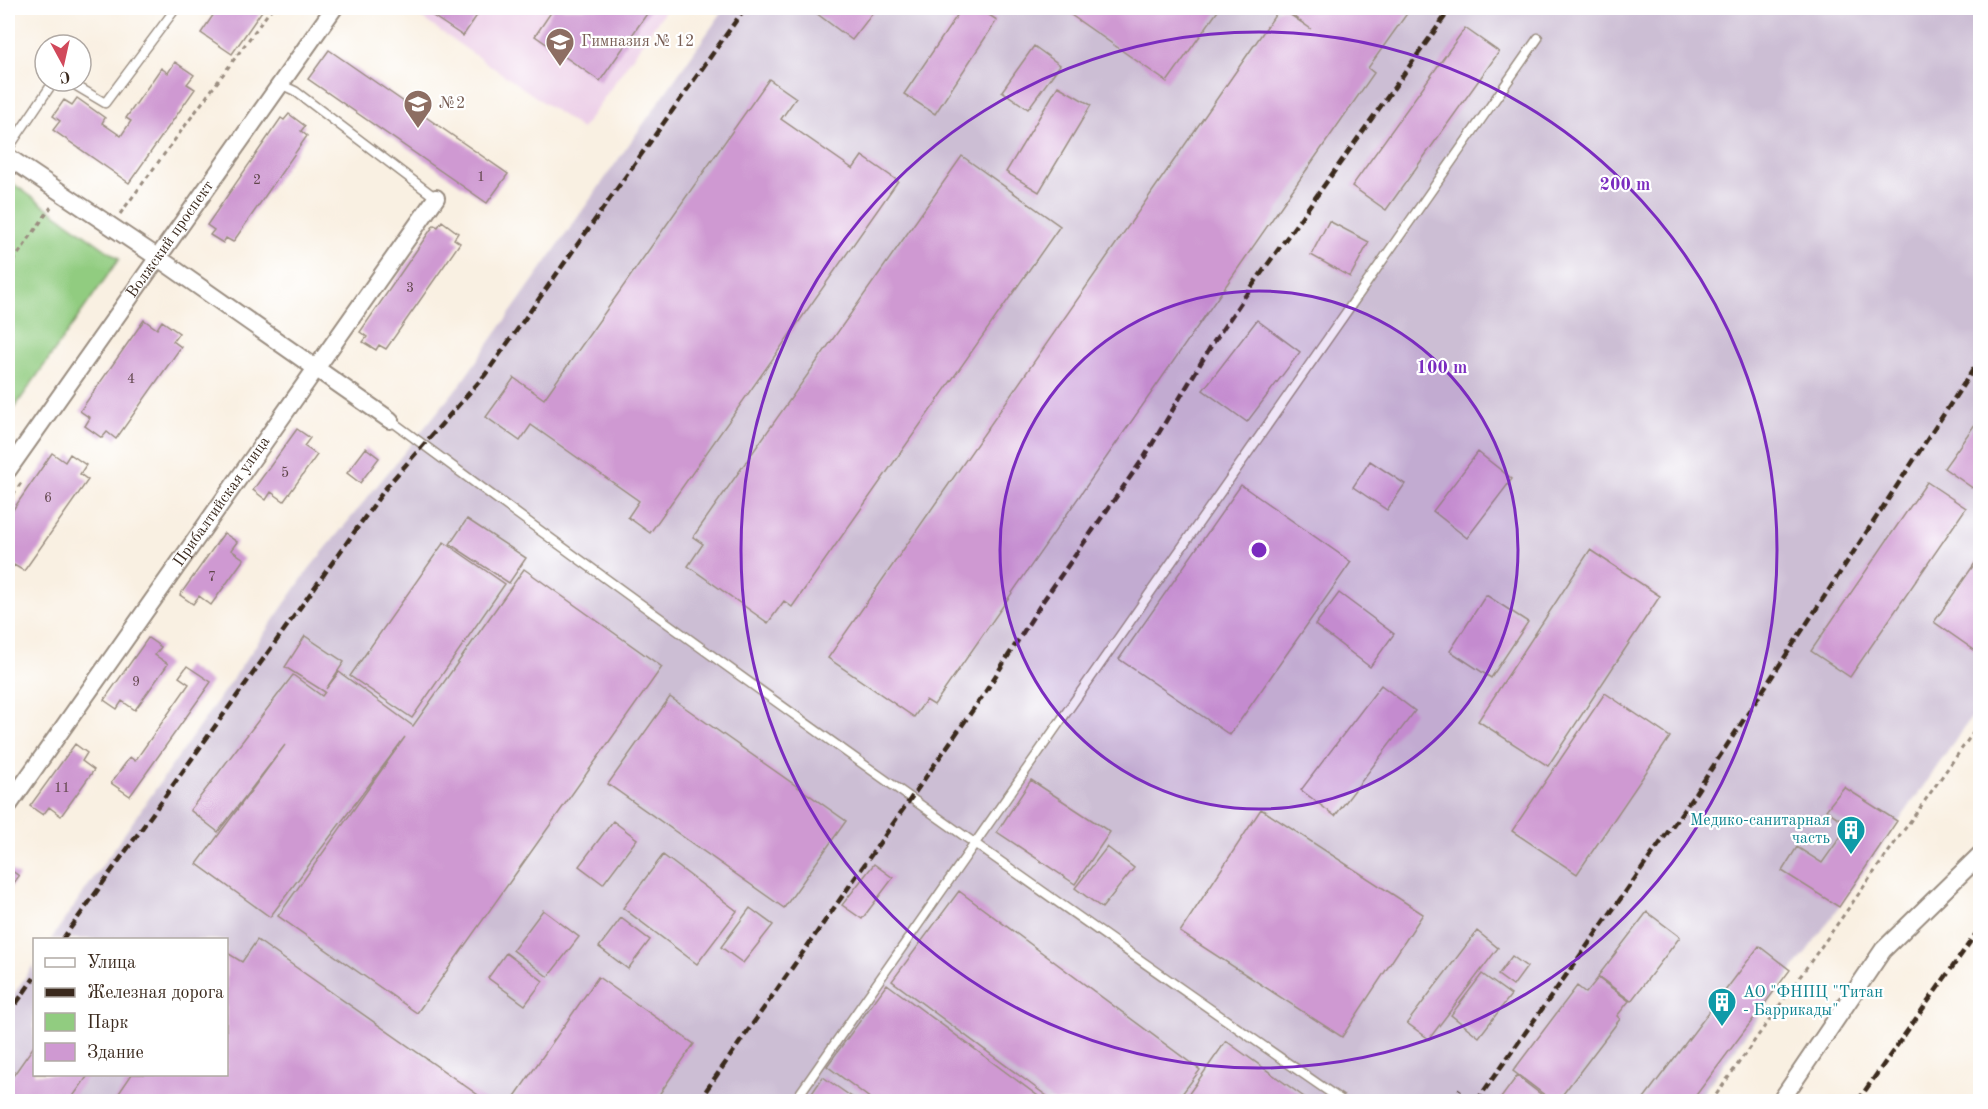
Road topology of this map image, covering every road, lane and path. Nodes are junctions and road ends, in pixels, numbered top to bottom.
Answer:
1 (176, 8) edge
2 (272, 8) edge
3 (334, 8) edge
4 (1538, 38) dead end
5 (280, 84) junction
6 (46, 93) edge
7 (88, 93) edge
8 (8, 149) edge
9 (8, 157) edge
10 (61, 193) junction
11 (436, 198) joint
12 (111, 227) junction
13 (157, 257) junction
14 (8, 269) edge
15 (316, 370) junction
16 (390, 420) joint
17 (8, 470) edge
18 (1980, 723) edge
19 (8, 806) edge
20 (973, 844) junction
21 (1980, 855) edge
22 (794, 1101) edge
23 (1344, 1101) edge
24 (1711, 1101) edge
25 (1780, 1101) edge

1 - 7 lane
2 - 12 path
3 - 5 street, Волжский проспект
4 - 20 lane
5 - 11 lane
5 - 13 street, Волжский проспект
6 - 8 lane
9 - 10 street
10 - 12 street
10 - 14 path
11 - 15 street, Прибалтийская улица
12 - 13 street
13 - 15 street
13 - 17 street, Волжский проспект
15 - 16 street
15 - 19 street, Прибалтийская улица
16 - 20 lane
18 - 24 path
20 - 22 lane
20 - 23 lane
21 - 25 street

